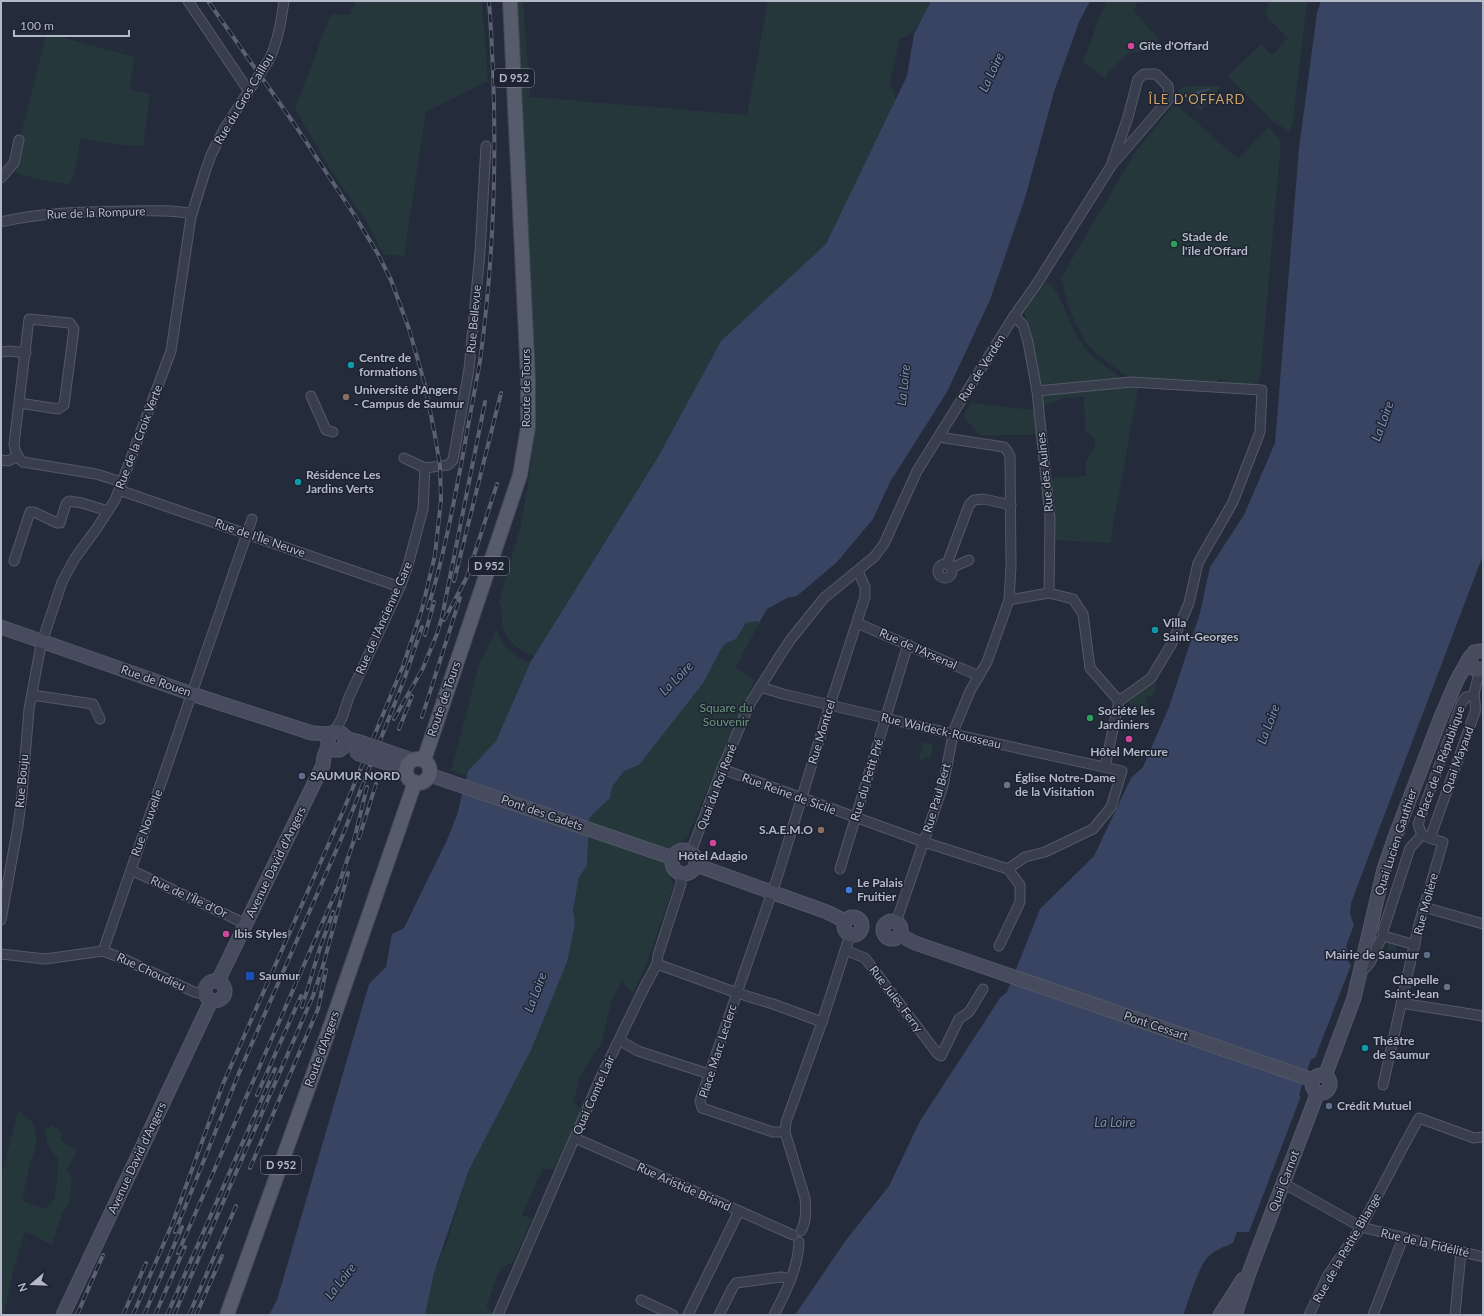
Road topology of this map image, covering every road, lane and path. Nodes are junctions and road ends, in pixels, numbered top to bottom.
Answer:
1 (188, 1) edge
2 (284, 1) edge
3 (510, 1) edge
4 (248, 90) junction
5 (19, 140) dead end
6 (486, 146) dead end
7 (1110, 166) junction
8 (1, 178) edge
9 (191, 216) junction
10 (1, 222) edge
11 (1014, 316) junction
12 (1, 352) edge
13 (26, 353) junction
14 (1037, 391) junction
15 (311, 396) dead end
16 (19, 403) junction
17 (333, 432) dead end
18 (941, 435) junction
19 (18, 456) junction
20 (404, 458) dead end
21 (1, 460) edge
22 (425, 468) junction
23 (121, 486) junction
24 (1010, 504) junction
25 (108, 511) junction
26 (252, 519) dead end
27 (247, 533) junction
28 (969, 560) dead end
29 (14, 561) dead end
30 (858, 571) junction
31 (400, 586) junction
32 (1049, 592) junction
33 (1009, 600) junction
34 (857, 622) junction
35 (1, 627) edge
36 (42, 640) junction
37 (908, 644) junction
38 (1478, 650) edge
39 (1479, 669) edge
40 (979, 676) junction
41 (1457, 680) junction
42 (760, 687) junction
43 (192, 694) junction
44 (32, 695) junction
45 (1474, 695) junction
46 (1119, 701) junction
47 (830, 705) junction
48 (886, 718) junction
49 (100, 719) dead end
50 (953, 734) junction
51 (336, 741) junction
52 (390, 759) junction
53 (418, 760) junction
54 (1105, 768) junction
55 (722, 769) junction
56 (436, 777) junction
57 (411, 779) junction
58 (801, 799) junction
59 (855, 818) junction
60 (1422, 835) junction
61 (1432, 839) junction
62 (924, 842) junction
63 (691, 852) junction
64 (673, 858) junction
65 (696, 865) junction
66 (840, 869) dead end
67 (1008, 869) junction
68 (131, 870) junction
69 (681, 873) junction
70 (772, 893) junction
71 (1424, 907) junction
72 (1, 920) edge
73 (845, 921) junction
74 (246, 924) junction
75 (1483, 924) edge
76 (862, 927) junction
77 (898, 928) junction
78 (850, 935) junction
79 (1384, 936) junction
80 (1415, 945) junction
81 (999, 946) dead end
82 (845, 950) junction
83 (103, 952) junction
84 (1, 954) edge
85 (657, 964) junction
86 (1360, 972) junction
87 (984, 989) dead end
88 (737, 993) junction
89 (208, 997) junction
90 (1401, 1003) junction
91 (1483, 1016) edge
92 (822, 1022) junction
93 (619, 1040) junction
94 (709, 1074) junction
95 (1315, 1081) junction
96 (1383, 1085) dead end
97 (785, 1132) junction
98 (575, 1138) junction
99 (1479, 1138) edge
100 (1284, 1183) junction
101 (739, 1211) junction
102 (1361, 1227) junction
103 (1403, 1238) junction
104 (796, 1239) junction
105 (1462, 1252) junction
106 (1483, 1257) edge
107 (1250, 1270) junction
108 (791, 1279) junction
109 (641, 1300) dead end
110 (63, 1315) edge
111 (227, 1315) edge
112 (498, 1315) edge
113 (673, 1315) edge
114 (688, 1315) edge
115 (720, 1315) edge
116 (774, 1315) edge
117 (1220, 1315) edge
118 (1235, 1315) edge
119 (1309, 1315) edge
120 (1373, 1315) edge
121 (1455, 1315) edge

1 - 4 street
2 - 4 street, Rue du Gros Caillou
3 - 53 main road, Route de Tours / D 952
4 - 9 street, Rue du Gros Caillou
5 - 8 street
6 - 22 street, Rue Bellevue
7 - 7 street
7 - 11 street, Rue de Verden
9 - 10 street, Rue de la Rompure
9 - 23 street, Rue de la Croix Verte
11 - 14 street, Rue des Aulnes
11 - 18 street, Rue de Verden
12 - 13 street
13 - 16 street
13 - 16 street
14 - 32 street, Rue des Aulnes
14 - 46 street
15 - 17 street
16 - 19 street
18 - 24 street, Rue Paul Bert
18 - 30 street, Rue de Verden
19 - 21 street
19 - 23 street, Rue de l'Île Neuve
20 - 22 street
22 - 31 street, Rue de l'Ancienne Gare
23 - 25 street, Rue de la Croix Verte
23 - 27 street, Rue de l'Île Neuve
24 - 28 street
24 - 33 street, Rue Paul Bert
25 - 29 street
25 - 36 street, Rue de la Croix Verte
26 - 27 street, Rue Nouvelle
27 - 31 street, Rue de l'Île Neuve
27 - 43 street, Rue Nouvelle
30 - 34 street, Rue Montcel
30 - 42 street, Quai du Roi René
31 - 51 street, Rue de l'Ancienne Gare
32 - 33 street
32 - 46 street
33 - 40 street, Rue Paul Bert
34 - 37 street, Rue de l'Arsenal
34 - 47 street, Rue Montcel
35 - 36 main road, Rue de Rouen
36 - 43 main road, Rue de Rouen
36 - 44 street, Rue Bouju
37 - 40 street, Rue de l'Arsenal
37 - 48 street, Rue du Petit Pré
38 - 39 main road
38 - 41 main road, Quai Lucien Gauthier
39 - 41 main road
39 - 45 street, Quai Mayaud
40 - 50 street, Rue Paul Bert
41 - 86 main road, Quai Lucien Gauthier
42 - 47 street, Rue Waldeck-Rousseau
42 - 55 street, Quai du Roi René
43 - 51 main road, Rue de Rouen
43 - 68 street, Rue Nouvelle
44 - 49 street
44 - 72 street, Rue Bouju
45 - 60 street, Place de la République
45 - 61 street, Quai Mayaud
46 - 54 street
47 - 48 street, Rue Waldeck-Rousseau
47 - 58 street, Rue Montcel
48 - 50 street, Rue Waldeck-Rousseau
48 - 59 street, Rue du Petit Pré
50 - 54 street, Rue Waldeck-Rousseau
50 - 62 street, Rue Paul Bert
51 - 52 main road, Rue de Rouen, bridge
51 - 74 main road, Avenue David d'Angers
52 - 53 main road
52 - 57 main road
53 - 56 main road
53 - 57 main road, Route de Tours
54 - 67 street, Rue Waldeck-Rousseau
55 - 58 street, Rue Reine de Sicile
55 - 63 street, Quai du Roi René
56 - 57 main road
56 - 64 main road, Pont des Cadets
57 - 111 main road, Route d'Angers / D 952
58 - 59 street, Rue Reine de Sicile
58 - 70 street, Rue Montcel
59 - 62 street, Rue Reine de Sicile
59 - 66 street, Rue du Petit Pré
60 - 61 street, Place de la République
60 - 79 street, Place de la République
61 - 71 street, Rue Molière
62 - 67 street, Rue Reine de Sicile
62 - 77 street, Rue Paul Bert
63 - 64 main road
63 - 65 main road
64 - 69 main road
65 - 69 main road
65 - 70 main road
67 - 81 street
68 - 74 street, Rue de l'Île d'Or
68 - 83 street, Rue Nouvelle
69 - 85 street, Quai Comte Lair
70 - 73 main road
70 - 88 street, Rue Montcel
71 - 75 street
71 - 80 street, Rue Molière
73 - 76 main road
73 - 78 main road
74 - 89 main road, Avenue David d'Angers
76 - 77 main road
76 - 78 main road
77 - 95 main road, Pont Cessart
78 - 82 street
79 - 80 street
79 - 86 street, Place de la République
80 - 90 street, Rue Molière
82 - 87 street, Rue Jules Ferry
82 - 92 street
83 - 84 street, Rue Choudieu
83 - 89 street, Rue Choudieu
85 - 88 street
85 - 93 street, Quai Comte Lair
86 - 95 main road, Quai Lucien Gauthier
88 - 92 street, Place Marc Leclerc
88 - 94 street, Place Marc Leclerc
89 - 110 main road, Avenue David d'Angers
90 - 91 street
90 - 96 street, Rue Molière
92 - 97 street
93 - 94 street
93 - 98 street, Quai Comte Lair
94 - 97 street, Place Marc Leclerc
95 - 100 main road, Quai Carnot
97 - 104 street
98 - 101 street, Rue Aristide Briand
98 - 112 street, Quai Comte Lair
99 - 102 street, Rue de la Petite Bilange
100 - 102 street, Rue de la Fidélité
100 - 107 main road, Quai Carnot
101 - 104 street, Rue Aristide Briand
101 - 114 street
102 - 103 street, Rue de la Fidélité
102 - 119 street, Rue de la Petite Bilange
103 - 105 street, Rue de la Fidélité
103 - 120 street
104 - 108 street
105 - 106 street, Rue de la Fidélité
105 - 121 street
107 - 117 main road, Quai Carnot
107 - 118 main road, Quai Carnot
108 - 115 street
108 - 116 street
109 - 113 street

